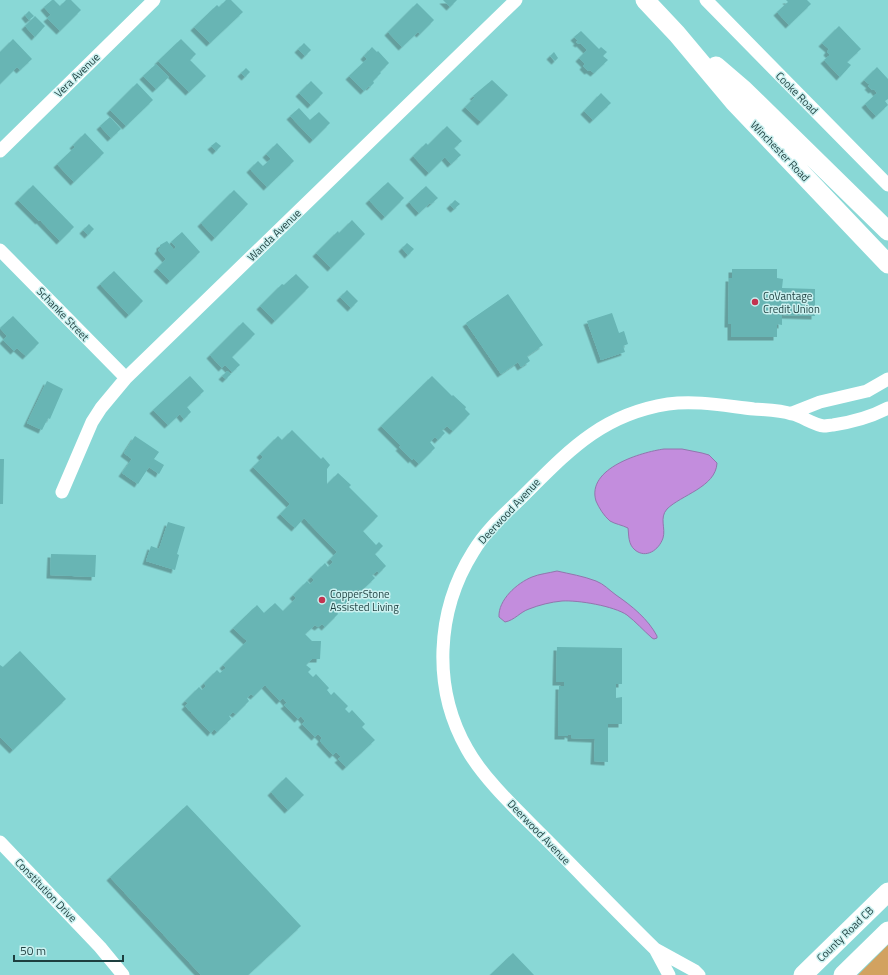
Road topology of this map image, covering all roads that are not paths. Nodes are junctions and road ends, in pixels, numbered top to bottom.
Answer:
1 (154, 0) edge
2 (516, 0) edge
3 (645, 0) edge
4 (706, 0) edge
5 (677, 34) junction
6 (0, 151) edge
7 (888, 185) edge
8 (888, 231) edge
9 (0, 250) edge
10 (888, 264) edge
11 (126, 378) junction
12 (888, 379) edge
13 (888, 408) edge
14 (792, 413) junction
15 (62, 492) dead end
16 (0, 842) edge
17 (888, 892) edge
18 (888, 931) edge
19 (655, 949) junction
20 (123, 975) edge
21 (669, 975) edge
22 (699, 975) edge
23 (803, 975) edge
24 (843, 975) edge

1 - 6 street, Vera Avenue
2 - 11 street, Wanda Avenue
3 - 5 main road, Winchester Road
4 - 7 street, Cooke Road
5 - 8 main road, Winchester Road
5 - 10 main road, Winchester Road
9 - 11 street, Schanke Street
11 - 15 street, Wanda Avenue
12 - 14 street, Deerwood Avenue
13 - 14 street, Deerwood Avenue
14 - 19 street, Deerwood Avenue
16 - 20 street, Constitution Drive
17 - 23 main road, County Road CB
18 - 24 main road
19 - 21 street, Deerwood Avenue
19 - 22 street, Deerwood Avenue

